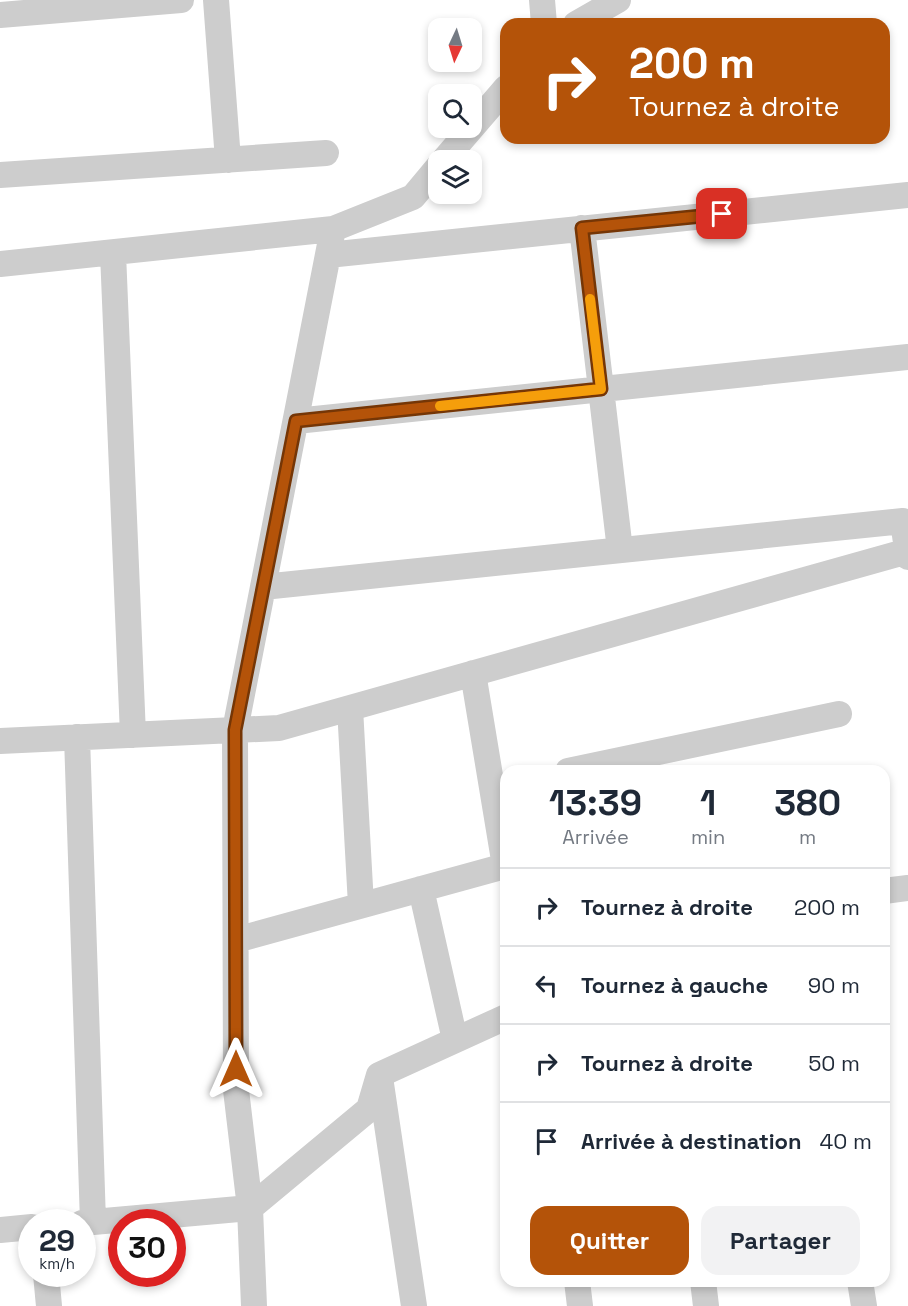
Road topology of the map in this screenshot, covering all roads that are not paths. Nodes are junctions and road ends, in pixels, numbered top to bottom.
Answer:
1 (181, 0) edge
2 (216, 0) edge
3 (542, 0) edge
4 (618, 0) edge
5 (0, 15) edge
6 (544, 18) edge
7 (586, 18) edge
8 (500, 95) edge
9 (453, 150) edge
10 (326, 153) dead end
11 (228, 160) junction
12 (0, 175) edge
13 (428, 179) edge
14 (908, 195) edge
15 (582, 228) junction
16 (333, 229) junction
17 (113, 252) junction
18 (328, 255) junction
19 (0, 264) edge
20 (908, 357) edge
21 (601, 389) junction
22 (296, 421) junction
23 (620, 550) junction
24 (908, 553) edge
25 (263, 587) junction
26 (473, 673) junction
27 (350, 708) junction
28 (839, 714) dead end
29 (235, 730) junction
30 (133, 735) junction
31 (77, 737) junction
32 (0, 741) edge
33 (597, 765) edge
34 (499, 785) edge
35 (500, 868) edge
36 (908, 888) edge
37 (421, 889) junction
38 (890, 890) edge
39 (361, 905) junction
40 (236, 940) junction
41 (500, 1020) edge
42 (454, 1040) junction
43 (380, 1075) junction
44 (250, 1208) junction
45 (88, 1209) edge
46 (96, 1221) edge
47 (18, 1228) edge
48 (0, 1230) edge
49 (47, 1287) edge
50 (578, 1287) edge
51 (704, 1287) edge
52 (861, 1287) edge
53 (49, 1306) edge
54 (254, 1306) edge
55 (414, 1306) edge
56 (580, 1306) edge
57 (706, 1306) edge
58 (864, 1306) edge

1 - 5 street
2 - 11 street
3 - 6 street
4 - 7 street
8 - 9 street
10 - 11 street
11 - 12 street
13 - 16 street
14 - 15 street
15 - 18 street
15 - 21 street
16 - 17 street
16 - 18 street
17 - 19 street
17 - 30 street
18 - 22 street
20 - 21 street
21 - 22 street
21 - 23 street
22 - 25 street
23 - 24 street
23 - 25 street
24 - 26 street
25 - 29 street
26 - 27 street
26 - 34 street
27 - 29 street
27 - 39 street
28 - 33 street
29 - 30 street
29 - 40 street
30 - 31 street
31 - 32 street
31 - 45 street
35 - 37 street
36 - 38 street
37 - 39 street
37 - 42 street
39 - 40 street
40 - 44 street
41 - 42 street
42 - 43 street
43 - 44 street
43 - 55 street
44 - 46 street
44 - 54 street
47 - 48 street
49 - 53 street
50 - 56 street
51 - 57 street
52 - 58 street

